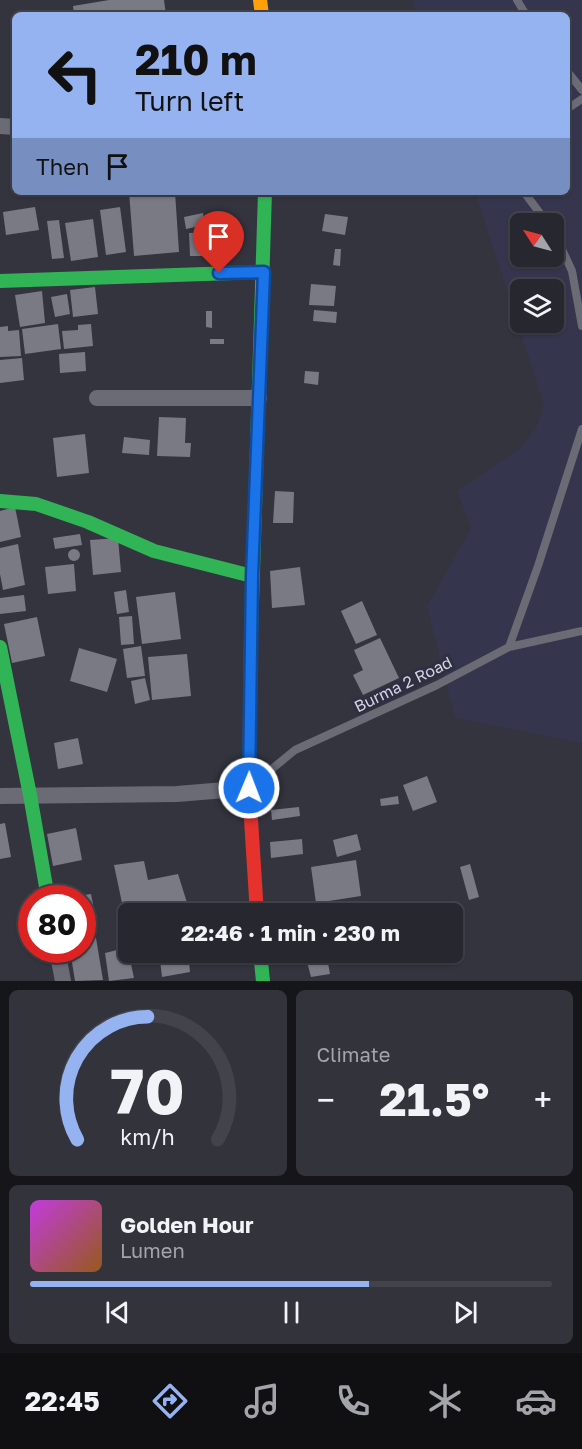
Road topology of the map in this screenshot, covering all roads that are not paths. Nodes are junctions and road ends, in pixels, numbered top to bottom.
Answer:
1 (570, 75) edge
2 (582, 90) edge
3 (265, 195) edge
4 (526, 195) edge
5 (540, 213) edge
6 (564, 253) edge
7 (264, 272) junction
8 (0, 281) edge
9 (582, 326) edge
10 (97, 398) dead end
11 (259, 398) junction
12 (582, 429) edge
13 (0, 501) edge
14 (252, 576) junction
15 (582, 631) edge
16 (0, 647) edge
17 (509, 647) junction
18 (249, 788) junction
19 (30, 795) junction
20 (0, 796) edge
21 (46, 885) edge
22 (255, 903) edge
23 (60, 963) edge
24 (261, 963) edge
25 (63, 981) edge
26 (263, 981) edge

1 - 2 lane
3 - 7 main road
4 - 5 lane
6 - 9 lane
7 - 8 main road
7 - 11 main road
10 - 11 street
11 - 14 main road
12 - 17 lane
13 - 14 main road
14 - 18 main road
15 - 17 lane, Burma 2 Road
16 - 19 main road
17 - 18 lane, Burma 2 Road
18 - 19 street
18 - 22 main road
19 - 20 street
19 - 21 main road
23 - 25 street
24 - 26 main road

